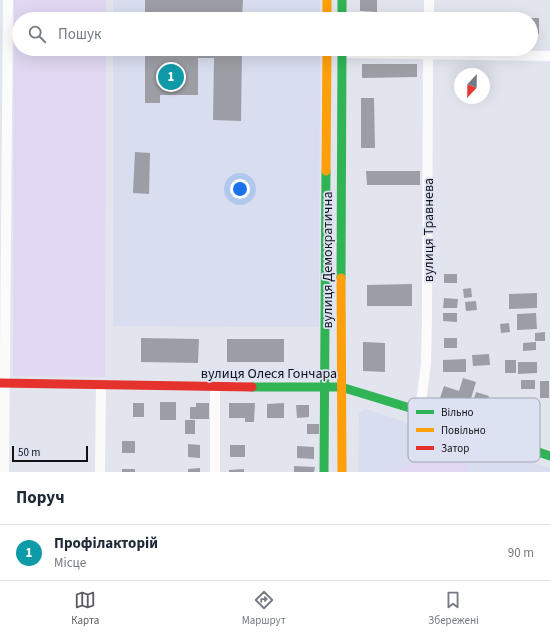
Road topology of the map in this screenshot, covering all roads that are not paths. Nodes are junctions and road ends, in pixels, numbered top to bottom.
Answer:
1 (8, 0) edge
2 (327, 0) edge
3 (342, 0) edge
4 (429, 0) edge
5 (327, 12) edge
6 (342, 12) edge
7 (429, 12) edge
8 (4, 56) edge
9 (327, 56) edge
10 (342, 56) edge
11 (428, 56) edge
12 (538, 56) edge
13 (550, 56) edge
14 (3, 383) edge
15 (101, 386) junction
16 (324, 386) junction
17 (215, 387) junction
18 (341, 387) junction
19 (422, 398) edge
20 (408, 407) edge
21 (540, 453) edge
22 (550, 456) edge
23 (4, 472) edge
24 (100, 472) edge
25 (215, 472) edge
26 (324, 472) edge
27 (342, 472) edge

1 - 8 street
2 - 5 street
3 - 6 street
4 - 7 street
8 - 14 street
9 - 16 street, вулиця Демократична
10 - 18 street, вулиця Демократична
11 - 19 street, вулиця Травнева
12 - 13 street
14 - 15 street, вулиця Олеся Гончара
14 - 23 street
15 - 17 street, вулиця Олеся Гончара
15 - 24 street
16 - 17 street, вулиця Олеся Гончара
16 - 18 street, вулиця Олеся Гончара
16 - 26 street, вулиця Демократична
17 - 25 street
18 - 20 street, вулиця Олеся Гончара
18 - 27 street, вулиця Демократична
21 - 22 street, вулиця Олеся Гончара

